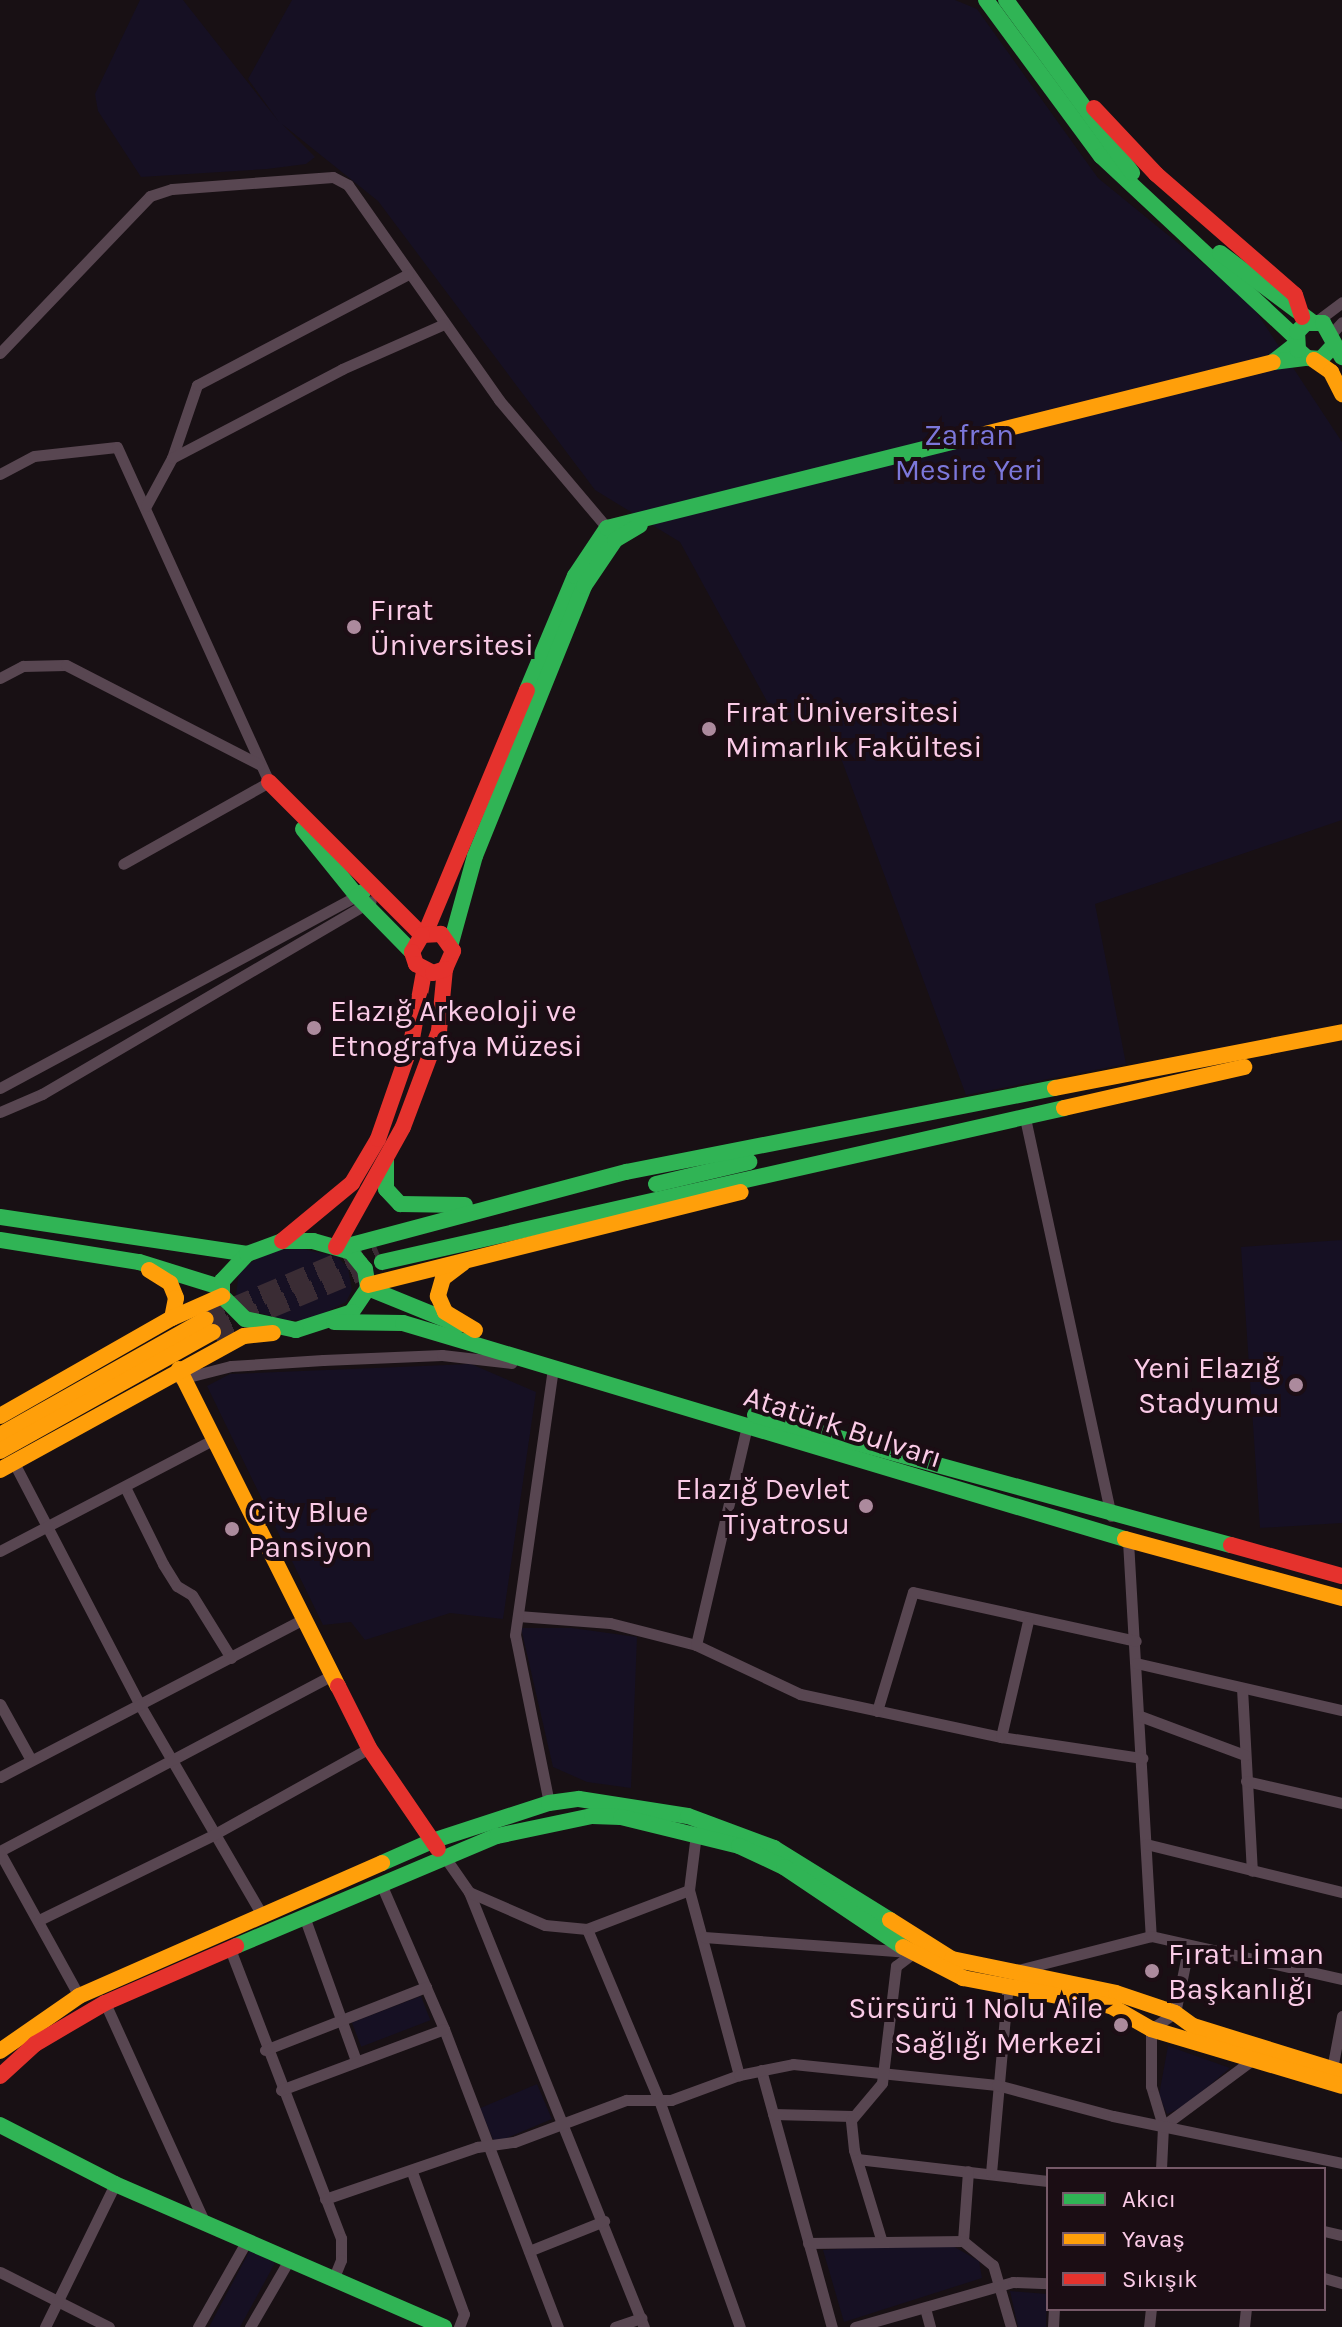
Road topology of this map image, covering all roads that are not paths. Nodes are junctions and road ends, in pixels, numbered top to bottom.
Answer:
1 (986, 0) edge
2 (1006, 0) edge
3 (1016, 0) edge
4 (408, 274) junction
5 (1342, 302) edge
6 (1310, 320) junction
7 (444, 324) junction
8 (1338, 339) edge
9 (1296, 341) junction
10 (0, 353) edge
11 (1310, 359) junction
12 (1273, 362) junction
13 (1342, 394) edge
14 (172, 458) junction
15 (0, 474) edge
16 (146, 506) junction
17 (662, 512) junction
18 (607, 528) junction
19 (0, 678) edge
20 (260, 765) junction
21 (269, 782) junction
22 (123, 864) dead end
23 (368, 896) junction
24 (423, 934) junction
25 (451, 943) junction
26 (412, 952) junction
27 (445, 969) junction
28 (424, 972) junction
29 (1342, 1032) edge
30 (1342, 1045) edge
31 (0, 1088) edge
32 (1014, 1098) junction
33 (0, 1112) edge
34 (1025, 1118) junction
35 (387, 1155) junction
36 (503, 1203) junction
37 (0, 1217) edge
38 (0, 1240) edge
39 (282, 1241) junction
40 (338, 1247) junction
41 (247, 1254) junction
42 (123, 1260) junction
43 (465, 1262) junction
44 (368, 1286) junction
45 (221, 1291) junction
46 (172, 1318) junction
47 (327, 1323) junction
48 (296, 1330) junction
49 (475, 1330) junction
50 (556, 1369) junction
51 (181, 1373) junction
52 (0, 1416) edge
53 (747, 1425) junction
54 (0, 1436) edge
55 (212, 1440) junction
56 (0, 1451) edge
57 (7, 1466) edge
58 (125, 1487) junction
59 (1112, 1517) junction
60 (46, 1528) junction
61 (1128, 1541) junction
62 (0, 1551) edge
63 (1342, 1576) edge
64 (1342, 1598) edge
65 (518, 1616) junction
66 (304, 1619) junction
67 (1028, 1621) junction
68 (1136, 1641) junction
69 (696, 1645) junction
70 (231, 1658) junction
71 (1136, 1663) junction
72 (333, 1675) junction
73 (1242, 1688) junction
74 (0, 1704) edge
75 (141, 1707) junction
76 (1342, 1710) edge
77 (877, 1711) junction
78 (1140, 1716) junction
79 (1001, 1737) junction
80 (369, 1748) junction
81 (1245, 1755) junction
82 (1142, 1758) junction
83 (31, 1760) junction
84 (174, 1763) junction
85 (0, 1777) edge
86 (1246, 1781) junction
87 (549, 1803) junction
88 (1342, 1803) edge
89 (696, 1834) junction
90 (213, 1835) junction
91 (432, 1841) junction
92 (1146, 1844) junction
93 (0, 1852) edge
94 (444, 1856) junction
95 (1252, 1871) junction
96 (381, 1884) junction
97 (689, 1890) junction
98 (469, 1892) junction
99 (1342, 1892) edge
100 (263, 1917) junction
101 (305, 1919) junction
102 (39, 1920) junction
103 (587, 1929) junction
104 (1151, 1936) junction
105 (704, 1937) junction
106 (1189, 1945) junction
107 (230, 1949) junction
108 (913, 1953) junction
109 (1011, 1978) junction
110 (1342, 1979) edge
111 (426, 1987) junction
112 (79, 1996) junction
113 (105, 2003) junction
114 (1175, 2013) junction
115 (1342, 2016) edge
116 (342, 2021) junction
117 (444, 2029) junction
118 (1151, 2029) junction
119 (265, 2050) junction
120 (0, 2051) edge
121 (356, 2061) junction
122 (1251, 2061) junction
123 (761, 2070) junction
124 (1337, 2071) edge
125 (883, 2074) junction
126 (739, 2075) junction
127 (0, 2076) edge
128 (997, 2085) junction
129 (1342, 2086) edge
130 (281, 2090) junction
131 (659, 2100) junction
132 (773, 2114) junction
133 (852, 2116) junction
134 (565, 2121) junction
135 (0, 2125) edge
136 (1163, 2126) junction
137 (487, 2145) junction
138 (857, 2159) junction
139 (1342, 2163) edge
140 (1161, 2167) edge
141 (968, 2171) junction
142 (412, 2172) junction
143 (991, 2173) junction
144 (1046, 2181) edge
145 (115, 2184) junction
146 (325, 2199) junction
147 (604, 2221) junction
148 (205, 2224) junction
149 (881, 2239) junction
150 (963, 2241) junction
151 (246, 2242) junction
152 (808, 2243) junction
153 (529, 2251) junction
154 (289, 2260) junction
155 (0, 2272) edge
156 (333, 2280) junction
157 (1046, 2283) edge
158 (1000, 2285) junction
159 (60, 2304) junction
160 (925, 2308) junction
161 (414, 2322) edge
162 (642, 2322) edge
163 (45, 2327) edge
164 (109, 2327) edge
165 (198, 2327) edge
166 (250, 2327) edge
167 (444, 2327) edge
168 (459, 2327) edge
169 (558, 2327) edge
170 (615, 2327) edge
171 (740, 2327) edge
172 (832, 2327) edge
173 (855, 2327) edge
174 (930, 2327) edge
175 (1011, 2327) edge

1 - 9 main road
2 - 6 main road
3 - 6 main road
4 - 7 street
4 - 10 street
4 - 14 street
5 - 6 street
6 - 8 main road
6 - 9 main road
7 - 14 street
7 - 18 street
8 - 11 main road
9 - 11 main road
9 - 12 main road
11 - 12 main road
11 - 13 main road
12 - 17 main road
14 - 16 street
15 - 16 street
16 - 20 street
17 - 18 main road
17 - 25 main road
18 - 24 main road
19 - 20 street
20 - 21 street
21 - 22 street
21 - 23 main road
23 - 24 main road
23 - 26 main road
23 - 31 street
23 - 33 street
24 - 25 main road
24 - 26 main road
25 - 27 main road
26 - 28 main road
27 - 28 main road
27 - 35 main road
28 - 39 main road
29 - 32 main road
30 - 34 main road
32 - 34 main road
32 - 36 main road
34 - 43 main road
34 - 59 street
35 - 36 main road
35 - 40 main road
36 - 40 main road
37 - 41 main road
38 - 42 main road
39 - 40 main road
39 - 41 main road
40 - 44 main road
41 - 45 main road
42 - 45 main road
42 - 46 main road
43 - 44 main road
43 - 49 main road
44 - 47 main road
44 - 49 main road, Atatürk Bulvarı
45 - 46 main road
45 - 48 main road
46 - 52 main road
47 - 48 main road
47 - 50 main road, Atatürk Bulvarı
48 - 51 main road
49 - 59 main road, Atatürk Bulvarı
50 - 51 street
50 - 53 main road, Atatürk Bulvarı
50 - 65 street
51 - 55 main road
51 - 57 main road
53 - 61 main road, Atatürk Bulvarı
53 - 69 street
54 - 56 main road
55 - 58 street
55 - 66 main road
57 - 60 street
58 - 60 street
58 - 70 street
59 - 63 main road, Atatürk Bulvarı
60 - 62 street
60 - 75 street
61 - 64 main road, Atatürk Bulvarı
61 - 68 street
65 - 69 street
65 - 87 street
66 - 70 street
66 - 72 main road
67 - 68 street
67 - 77 street
67 - 79 street
68 - 71 street
69 - 77 street
70 - 75 street
71 - 73 street
71 - 78 street
72 - 80 main road
72 - 84 street
73 - 76 street
73 - 81 street
74 - 83 street
75 - 83 street
75 - 84 street
77 - 79 street
78 - 81 street
78 - 82 street
79 - 82 street
80 - 90 street
80 - 91 main road
81 - 86 street
82 - 92 street
83 - 85 street
84 - 90 street
84 - 93 street
86 - 88 street
86 - 95 street
87 - 91 main road
87 - 109 main road
89 - 94 main road
89 - 97 street
89 - 108 main road
90 - 100 street
90 - 102 street
91 - 94 main road
91 - 100 main road
92 - 95 street
92 - 104 street
93 - 102 street
94 - 96 main road
94 - 98 street
95 - 99 street
96 - 101 main road
96 - 111 street
97 - 103 street
97 - 105 street
98 - 103 street
98 - 134 street
100 - 112 main road
101 - 107 main road
101 - 116 street
102 - 112 street
103 - 131 street
104 - 106 street
104 - 109 street
105 - 108 street
105 - 126 street
106 - 110 street
106 - 114 street
107 - 113 main road
107 - 119 street
108 - 109 main road
108 - 125 street
109 - 114 main road
109 - 118 main road
109 - 128 street
111 - 116 street
111 - 117 street
112 - 120 main road
113 - 127 main road
113 - 148 street
114 - 118 street
114 - 124 main road
115 - 124 street
116 - 119 street
116 - 121 street
117 - 121 street
117 - 137 street
118 - 122 main road
118 - 136 street
119 - 130 street
121 - 130 street
122 - 129 main road
122 - 136 street
123 - 125 street
123 - 126 street
123 - 132 street
125 - 128 street
125 - 133 street
126 - 131 street
128 - 136 street
128 - 143 street
130 - 146 street
131 - 134 street
131 - 171 street
132 - 133 street
132 - 152 street
133 - 138 street
134 - 137 street
134 - 147 street
135 - 145 main road
136 - 139 street
136 - 140 street
137 - 142 street
137 - 153 street
138 - 141 street
138 - 149 street
141 - 143 street
141 - 150 street
142 - 146 street
142 - 168 street
143 - 144 street
145 - 148 main road
145 - 159 street
146 - 156 street
147 - 153 street
147 - 162 street
148 - 151 main road
149 - 150 street
149 - 152 street
150 - 158 street
151 - 154 main road
151 - 165 street
152 - 172 street
153 - 169 street
154 - 156 main road
154 - 166 street
155 - 159 street
156 - 161 main road
157 - 158 street
158 - 160 street
158 - 175 street
159 - 163 street
159 - 164 street
160 - 173 street
160 - 174 street
161 - 167 main road
162 - 170 street

